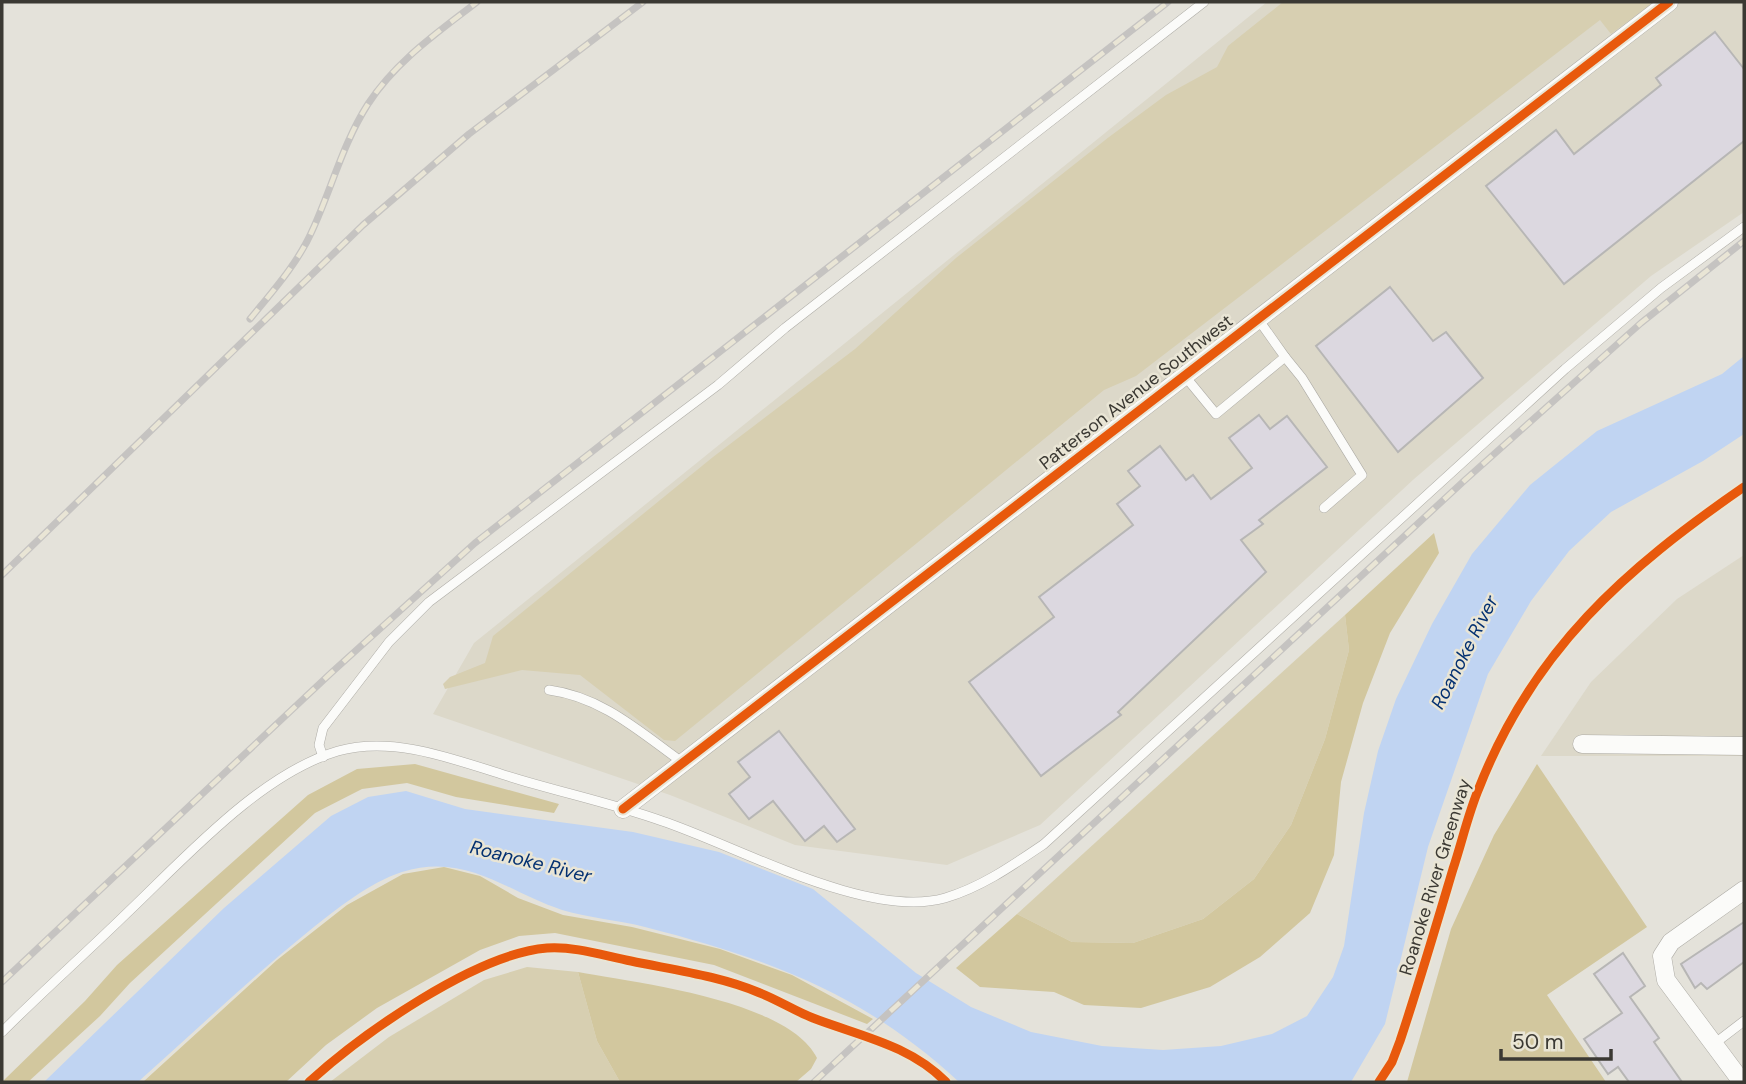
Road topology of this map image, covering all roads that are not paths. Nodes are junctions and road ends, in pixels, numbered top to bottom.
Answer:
1 (1204, 2) edge
2 (1668, 2) edge
3 (1744, 227) edge
4 (1257, 317) junction
5 (1285, 357) junction
6 (1183, 374) junction
7 (1324, 508) dead end
8 (548, 690) dead end
9 (1582, 744) dead end
10 (1744, 746) edge
11 (323, 757) junction
12 (682, 762) junction
13 (624, 808) junction
14 (1744, 890) edge
15 (1744, 1021) edge
16 (2, 1032) edge
17 (1714, 1044) junction
18 (1742, 1082) edge

1 - 11 lane
2 - 4 street, Patterson Avenue Southwest
3 - 13 lane
4 - 5 lane
4 - 6 street, Patterson Avenue Southwest
5 - 6 lane
5 - 7 lane
6 - 12 street, Patterson Avenue Southwest
8 - 12 lane
9 - 10 street
11 - 13 lane
11 - 16 lane
12 - 13 street, Patterson Avenue Southwest
14 - 17 street
15 - 17 lane
17 - 18 street

